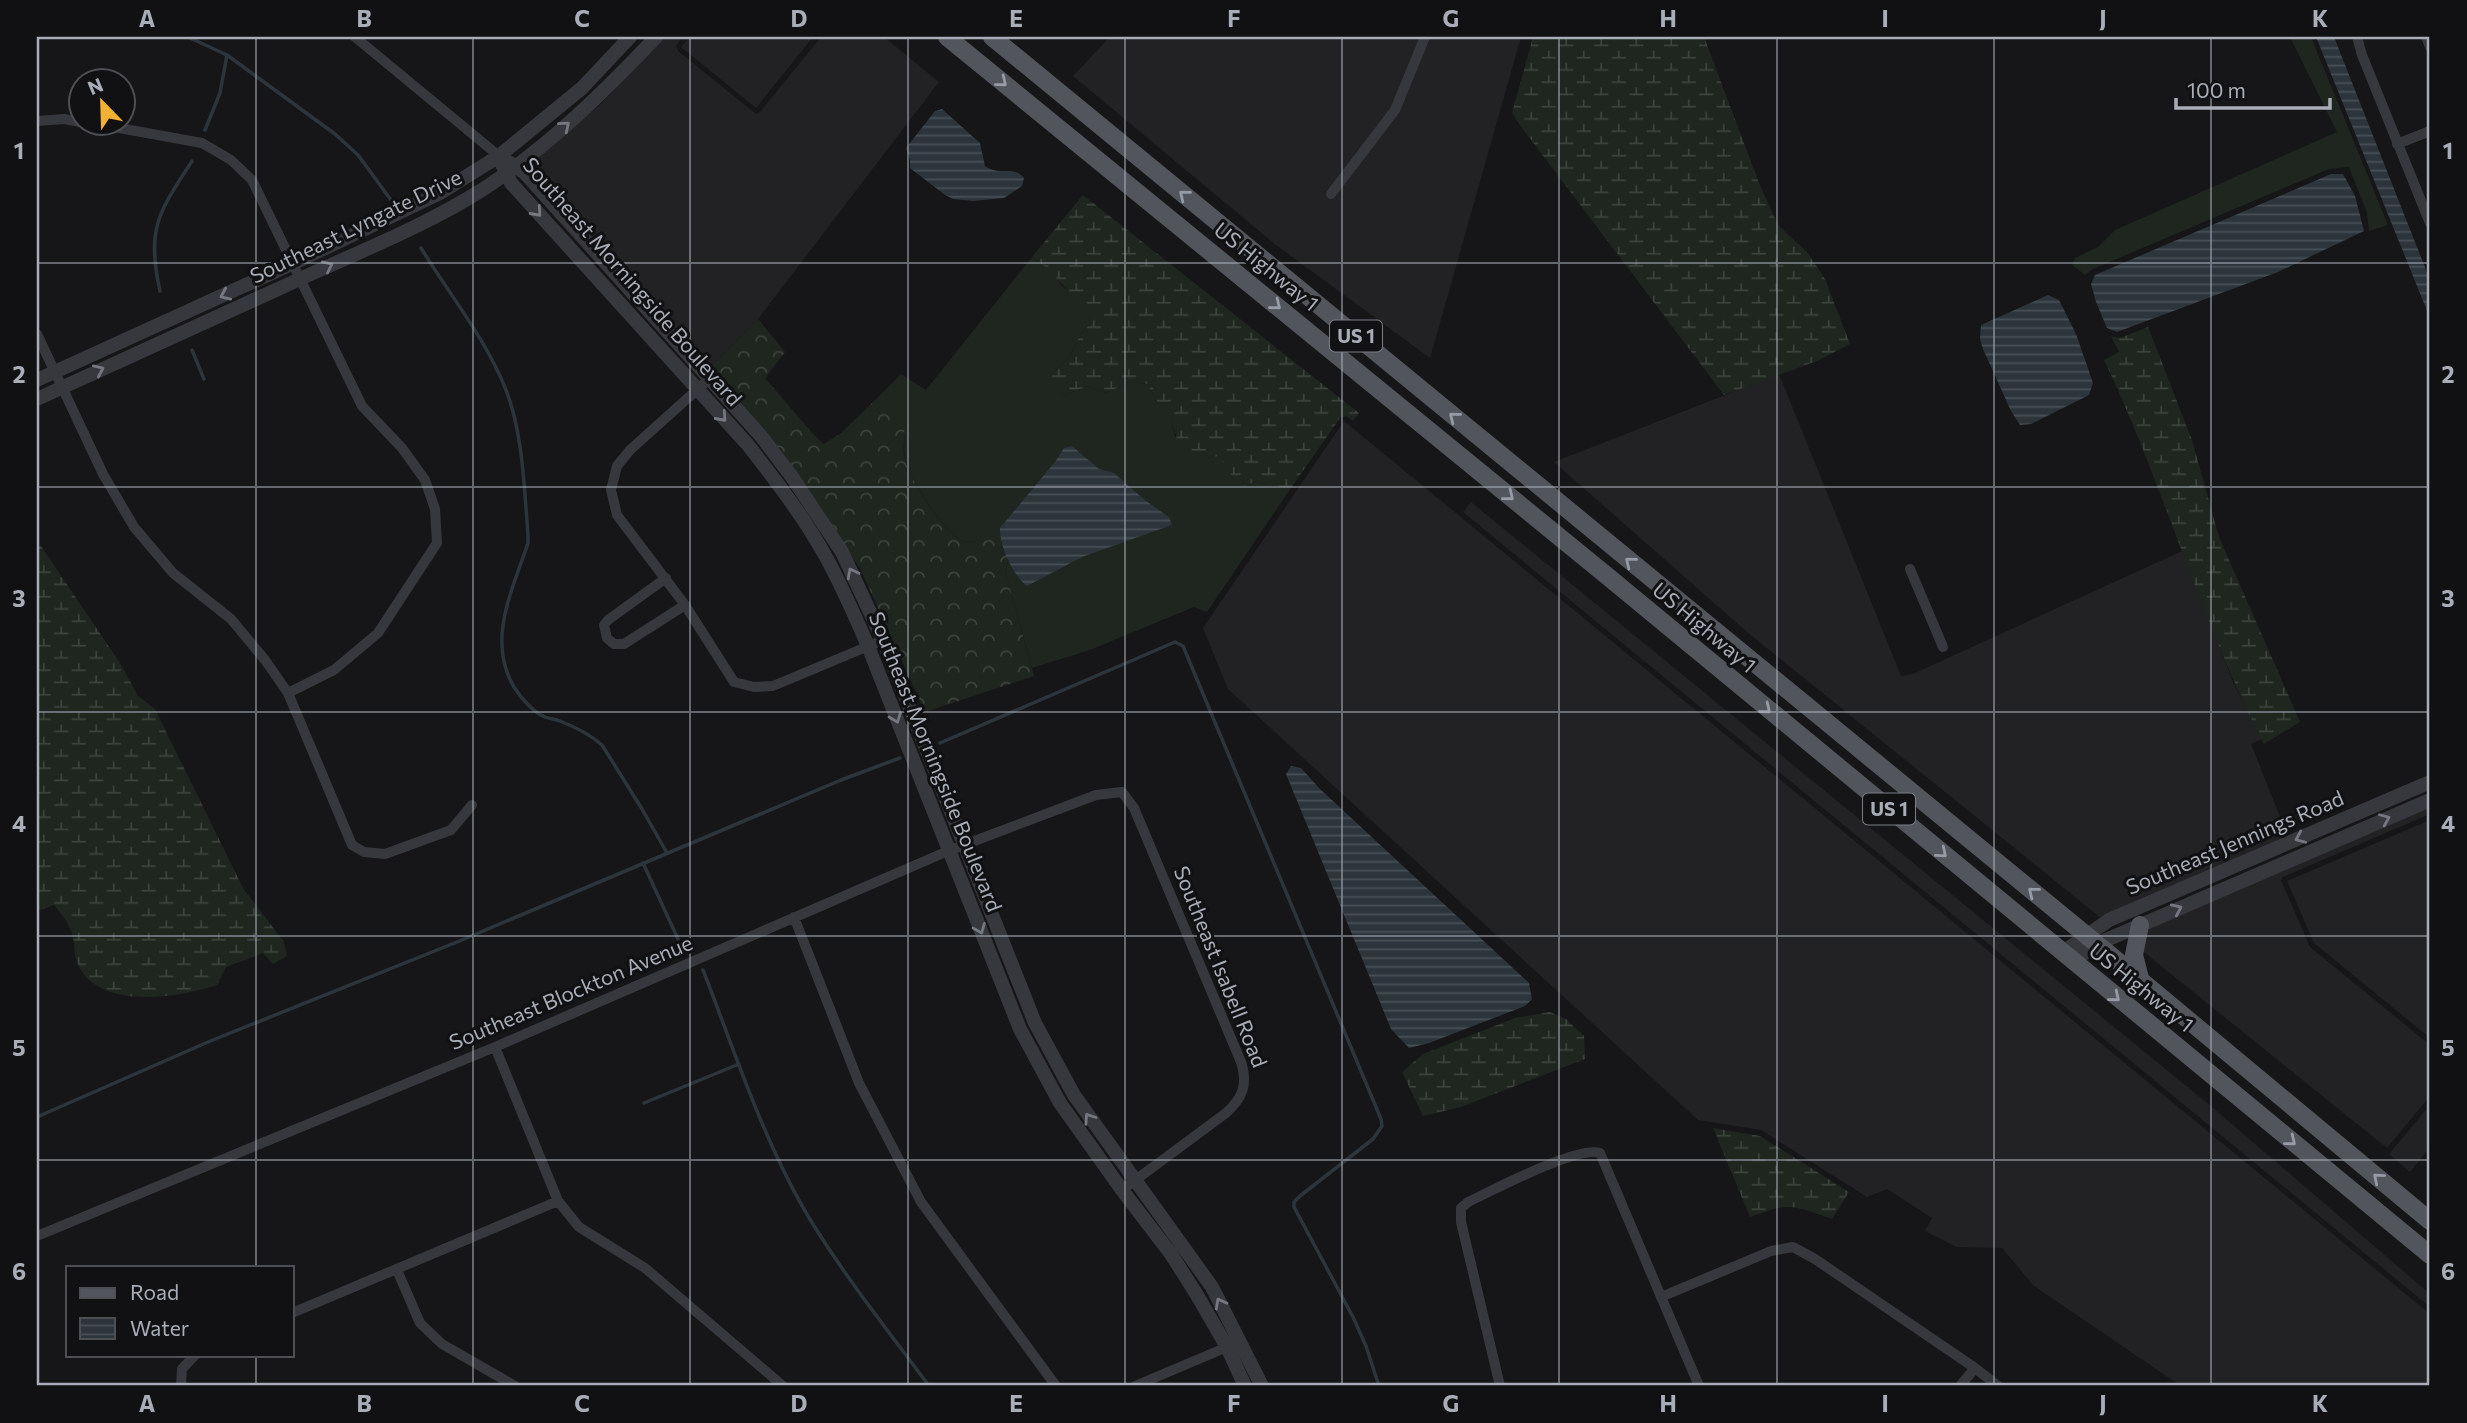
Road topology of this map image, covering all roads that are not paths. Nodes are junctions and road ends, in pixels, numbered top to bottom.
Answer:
1 (355, 37) edge
2 (629, 37) edge
3 (656, 37) edge
4 (947, 37) edge
5 (992, 37) edge
6 (1425, 37) edge
7 (2357, 37) edge
8 (2426, 37) edge
9 (2430, 47) edge
10 (66, 119) edge
11 (37, 121) edge
12 (136, 131) edge
13 (2430, 131) edge
14 (2397, 144) junction
15 (499, 156) junction
16 (509, 170) junction
17 (1331, 194) dead end
18 (2430, 223) edge
19 (1205, 246) junction
20 (1251, 250) junction
21 (293, 264) junction
22 (1275, 269) junction
23 (612, 271) junction
24 (1237, 273) junction
25 (300, 279) junction
26 (599, 282) junction
27 (37, 334) edge
28 (54, 373) junction
29 (709, 379) junction
30 (37, 380) edge
31 (61, 388) junction
32 (697, 389) junction
33 (37, 399) edge
34 (811, 504) junction
35 (798, 513) junction
36 (1910, 569) dead end
37 (666, 579) junction
38 (685, 605) junction
39 (1676, 634) junction
40 (1721, 636) junction
41 (883, 639) junction
42 (868, 646) junction
43 (1943, 647) dead end
44 (1756, 665) junction
45 (1713, 666) junction
46 (288, 693) junction
47 (2430, 782) edge
48 (1122, 792) joint
49 (2430, 800) edge
50 (472, 805) dead end
51 (964, 846) junction
52 (948, 851) junction
53 (794, 918) junction
54 (2140, 925) junction
55 (2092, 940) junction
56 (2068, 957) junction
57 (2141, 982) junction
58 (495, 1047) junction
59 (1136, 1181) junction
60 (1122, 1191) junction
61 (558, 1201) junction
62 (2430, 1221) edge
63 (37, 1236) edge
64 (2430, 1255) edge
65 (397, 1270) junction
66 (1661, 1297) junction
67 (294, 1312) edge
68 (1241, 1341) junction
69 (1227, 1347) junction
70 (194, 1356) edge
71 (1975, 1368) junction
72 (181, 1386) edge
73 (515, 1386) edge
74 (783, 1386) edge
75 (1056, 1386) edge
76 (1135, 1386) edge
77 (1245, 1386) edge
78 (1262, 1386) edge
79 (1500, 1386) edge
80 (1699, 1386) edge
81 (1960, 1386) edge
82 (1998, 1386) edge

1 - 15 street
2 - 15 street, Southeast Lyngate Drive
16 -> 3 street, Southeast Lyngate Drive
4 -> 19 main road, US Highway 1 / US 1
20 -> 5 main road, US Highway 1 / US 1
6 - 17 street
7 - 14 street
8 - 9 street
10 - 11 street
12 - 21 street
13 - 14 street
14 - 18 street
15 - 16 street, Southeast Morningside Boulevard
15 - 21 street, Southeast Lyngate Drive
16 - 23 street, Southeast Morningside Boulevard
25 -> 16 street, Southeast Lyngate Drive
16 -> 26 street, Southeast Morningside Boulevard
19 - 20 main road
19 - 24 main road, US Highway 1 / US 1
20 - 22 main road, US Highway 1 / US 1
21 - 25 street
21 -> 28 street, Southeast Lyngate Drive
22 - 24 main road
40 -> 22 main road, US Highway 1 / US 1
23 - 26 street
23 - 29 street, Southeast Morningside Boulevard
24 -> 39 main road, US Highway 1 / US 1
31 -> 25 street, Southeast Lyngate Drive
25 - 46 street
26 - 32 street, Southeast Morningside Boulevard
27 - 28 street
28 - 30 street, Southeast Lyngate Drive
28 - 31 street
29 - 32 street
29 - 34 street, Southeast Morningside Boulevard
31 - 33 street, Southeast Lyngate Drive
31 - 46 street
32 -> 35 street, Southeast Morningside Boulevard
32 - 37 street
34 - 35 street
41 -> 34 street, Southeast Morningside Boulevard
35 - 42 street, Southeast Morningside Boulevard
36 - 43 street
37 - 38 street
37 - 38 street
38 - 42 street
39 - 40 main road
39 - 45 main road, US Highway 1 / US 1
40 - 44 main road, US Highway 1 / US 1
41 - 42 street
41 - 51 street, Southeast Morningside Boulevard
42 -> 52 street, Southeast Morningside Boulevard
44 - 45 main road
55 -> 44 main road, US Highway 1 / US 1
45 -> 56 main road, US Highway 1 / US 1
46 - 50 street
47 -> 55 street, Southeast Jennings Road
48 - 51 street, Southeast Blockton Avenue
48 - 59 street, Southeast Isabell Road
54 -> 49 street, Southeast Jennings Road
51 - 52 street, Southeast Blockton Avenue
59 -> 51 street, Southeast Morningside Boulevard
52 - 53 street, Southeast Blockton Avenue
52 -> 60 street, Southeast Morningside Boulevard
53 - 58 street, Southeast Blockton Avenue
53 - 75 street
54 - 55 street, Southeast Jennings Road
54 - 57 main road
55 - 56 street, Southeast Jennings Road
55 - 57 main road, US Highway 1 / US 1
56 -> 64 main road, US Highway 1 / US 1
62 -> 57 main road, US Highway 1 / US 1
58 - 61 street
58 - 63 street, Southeast Blockton Avenue
59 - 60 street, Southeast Isabell Road
68 -> 59 street, Southeast Morningside Boulevard
60 - 69 street, Southeast Morningside Boulevard
61 - 65 street
61 - 74 street
65 - 67 street
65 - 73 street
66 - 71 street
66 - 79 street
66 - 80 street
68 - 69 street
68 - 78 street, Southeast Morningside Boulevard
69 - 76 street
69 - 77 street, Southeast Morningside Boulevard
70 - 72 street
71 - 81 street
71 - 82 street

